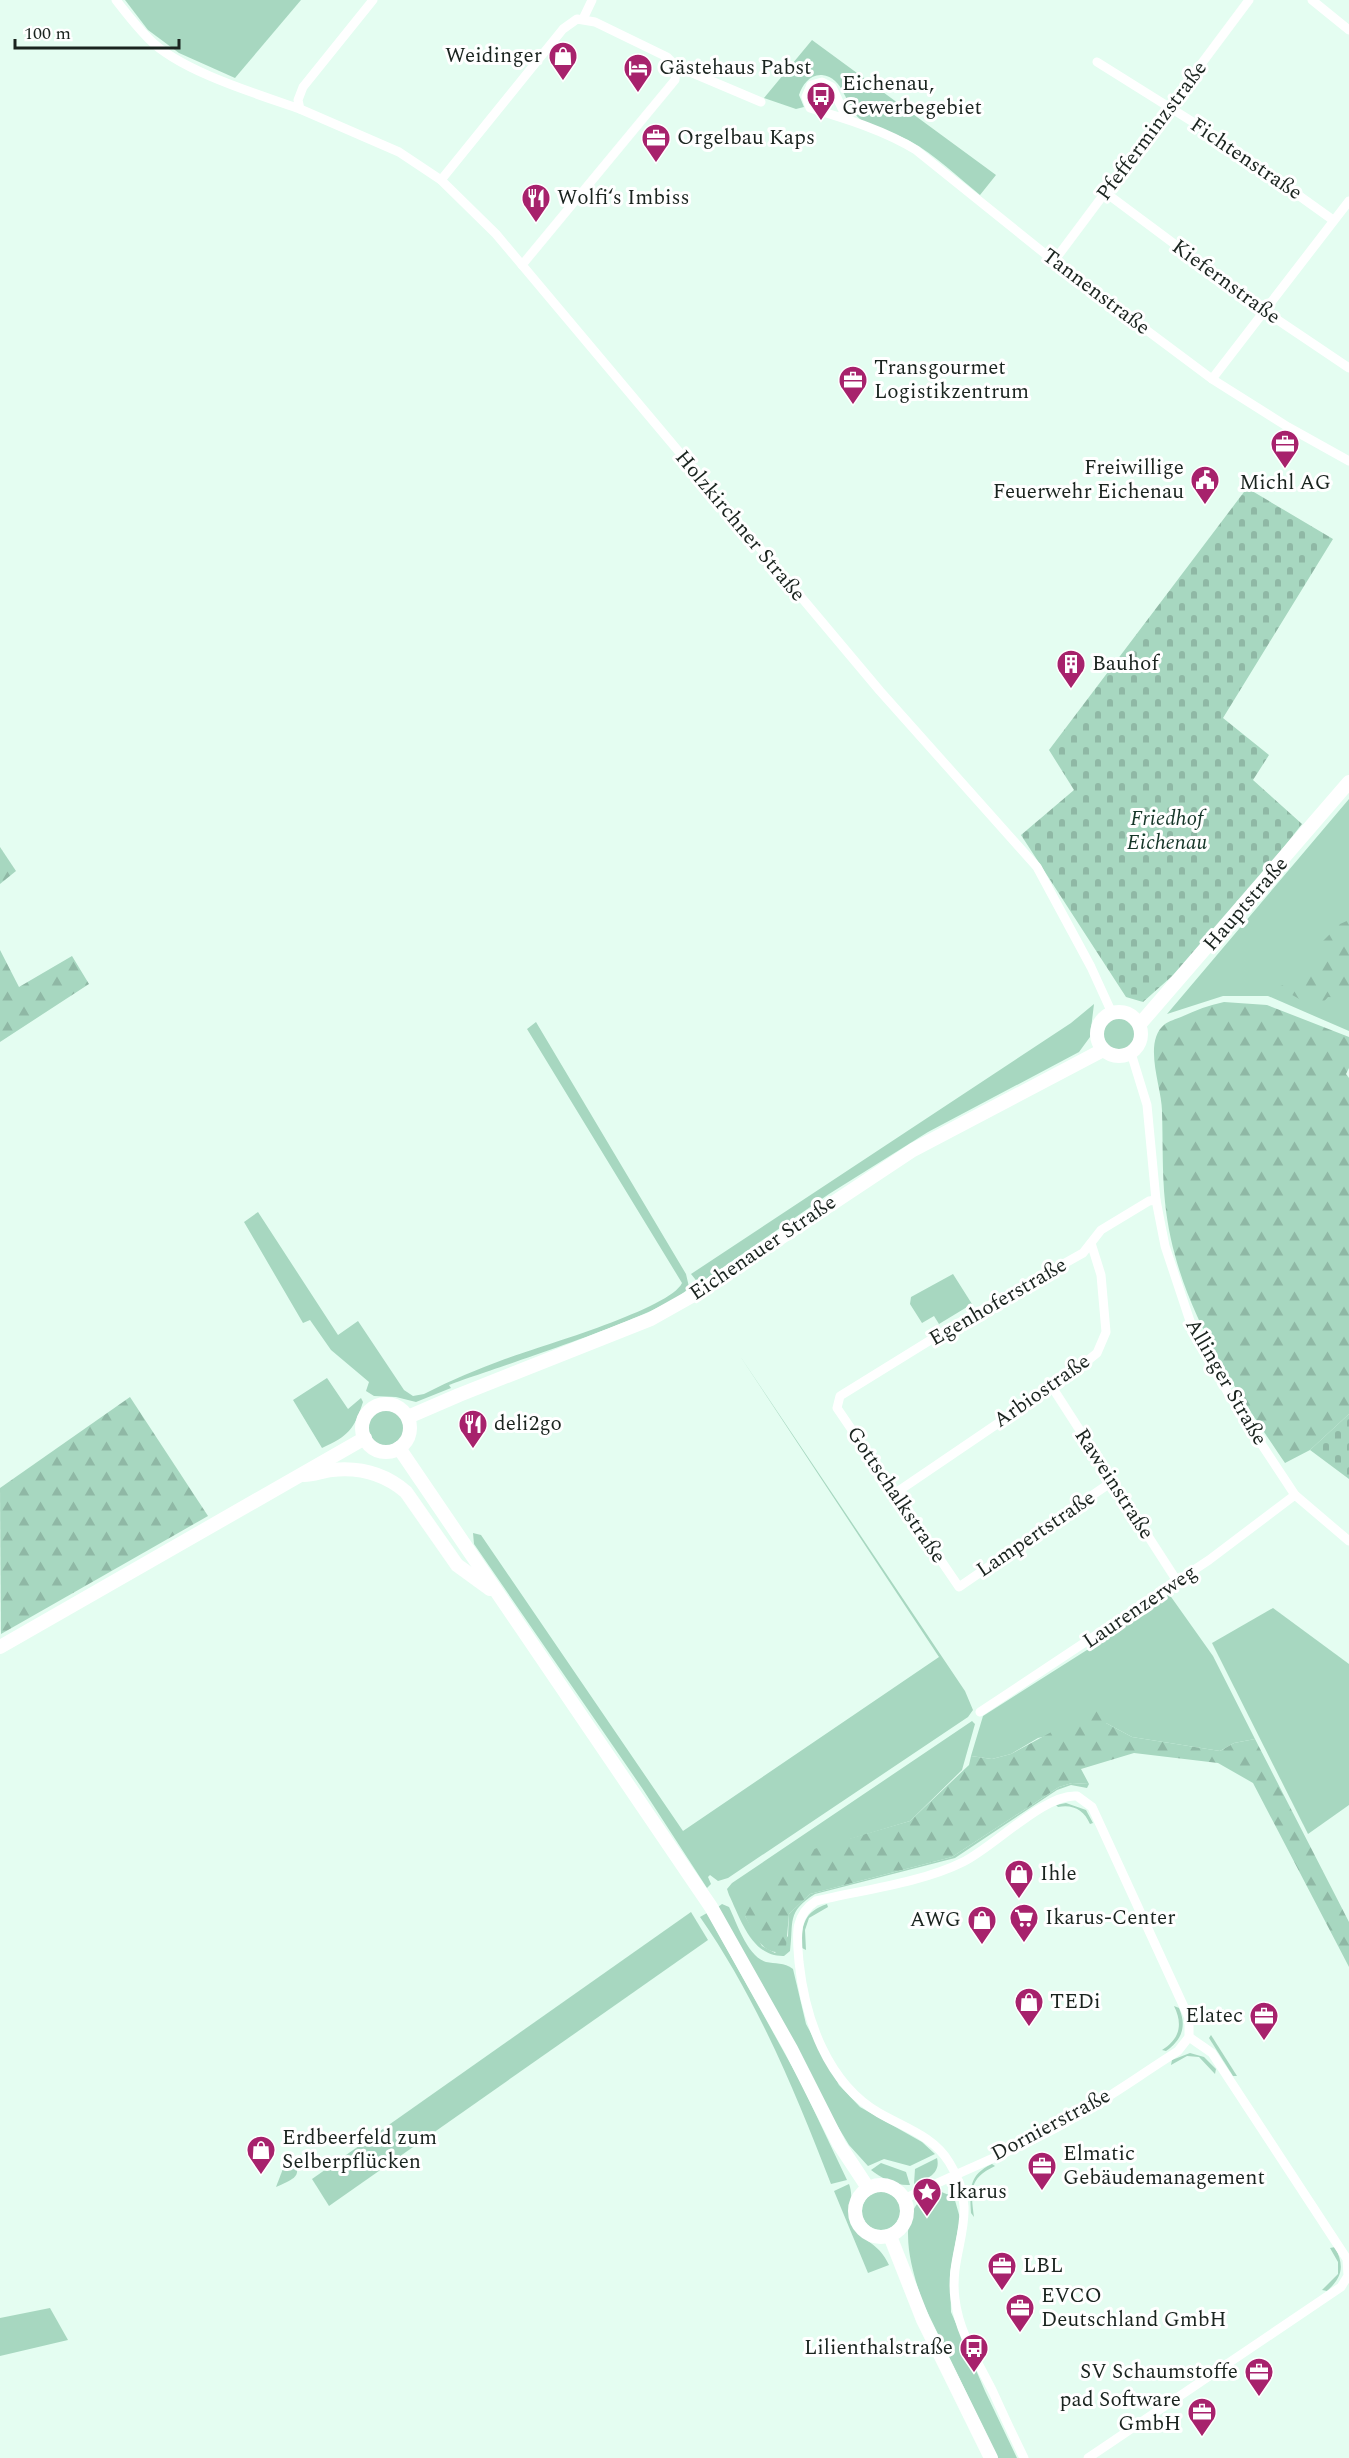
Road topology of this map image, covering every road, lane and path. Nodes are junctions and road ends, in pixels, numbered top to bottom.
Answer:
1 (116, 0) edge
2 (373, 0) edge
3 (592, 0) edge
4 (1249, 0) edge
5 (1312, 0) edge
6 (582, 19) junction
7 (1349, 30) edge
8 (1097, 62) dead end
9 (676, 66) junction
10 (761, 102) dead end
11 (299, 105) junction
12 (1170, 108) junction
13 (847, 119) junction
14 (441, 180) junction
15 (1106, 193) junction
16 (1349, 201) edge
17 (1333, 220) junction
18 (1054, 261) junction
19 (522, 265) junction
20 (1263, 310) junction
21 (1349, 368) edge
22 (1212, 379) junction
23 (1349, 461) edge
24 (1349, 782) edge
25 (1112, 1012) junction
26 (1140, 1024) junction
27 (1103, 1050) junction
28 (1131, 1053) junction
29 (1156, 1200) junction
30 (1091, 1243) junction
31 (1052, 1387) junction
32 (836, 1401) joint
33 (408, 1417) junction
34 (365, 1438) junction
35 (399, 1448) junction
36 (296, 1475) junction
37 (1113, 1481) junction
38 (894, 1494) junction
39 (1295, 1495) junction
40 (1349, 1541) edge
41 (1177, 1581) junction
42 (959, 1587) joint
43 (499, 1596) junction
44 (0, 1647) edge
45 (980, 1712) dead end
46 (1189, 2037) junction
47 (956, 2174) junction
48 (868, 2188) junction
49 (904, 2199) junction
50 (890, 2236) junction
51 (1349, 2272) edge
52 (991, 2458) edge
53 (1024, 2458) edge
54 (1088, 2458) edge

1 - 11 street, Holzkirchner Straße
2 - 11 street
3 - 6 street
4 - 12 street, Pfefferminzstraße
5 - 7 street
6 - 9 street
6 - 14 street
8 - 12 street, Fichtenstraße
9 - 10 street
9 - 19 street
11 - 14 street, Holzkirchner Straße
12 - 15 street, Pfefferminzstraße
12 - 17 street, Fichtenstraße
13 - 13 street, Tannenstraße
13 - 18 street, Tannenstraße
14 - 19 street, Holzkirchner Straße
15 - 18 street, Pfefferminzstraße
15 - 20 street, Kiefernstraße
16 - 17 street
17 - 20 street
18 - 22 street, Tannenstraße
19 - 25 street, Holzkirchner Straße
20 - 21 street, Kiefernstraße
20 - 22 street
22 - 23 street, Tannenstraße
24 - 26 main road, Hauptstraße
25 - 26 main road
25 - 27 main road
26 - 28 main road
27 - 28 main road
27 - 33 main road, Eichenauer Straße
28 - 29 street, Allinger Straße
29 - 30 street, Egenhoferstraße
29 - 39 street, Allinger Straße
30 - 31 street, Arbiostraße
30 - 32 street, Egenhoferstraße
31 - 37 street, Raweinstraße
31 - 38 street, Arbiostraße
32 - 38 street, Gottschalkstraße
33 - 34 main road
33 - 35 main road
34 - 35 main road
34 - 36 main road
35 - 43 main road
36 - 43 main road
36 - 44 main road
37 - 41 street, Raweinstraße
37 - 42 street, Lampertstraße
38 - 42 street, Gottschalkstraße
39 - 40 street, Allinger Straße
39 - 41 street, Laurenzerweg
41 - 45 street, Laurenzerweg
43 - 48 main road
46 - 47 street, Dornierstraße
46 - 47 street
46 - 51 street
47 - 49 street, Dornierstraße
47 - 53 street
48 - 49 main road
48 - 50 main road
49 - 50 main road
50 - 52 main road
51 - 54 street

